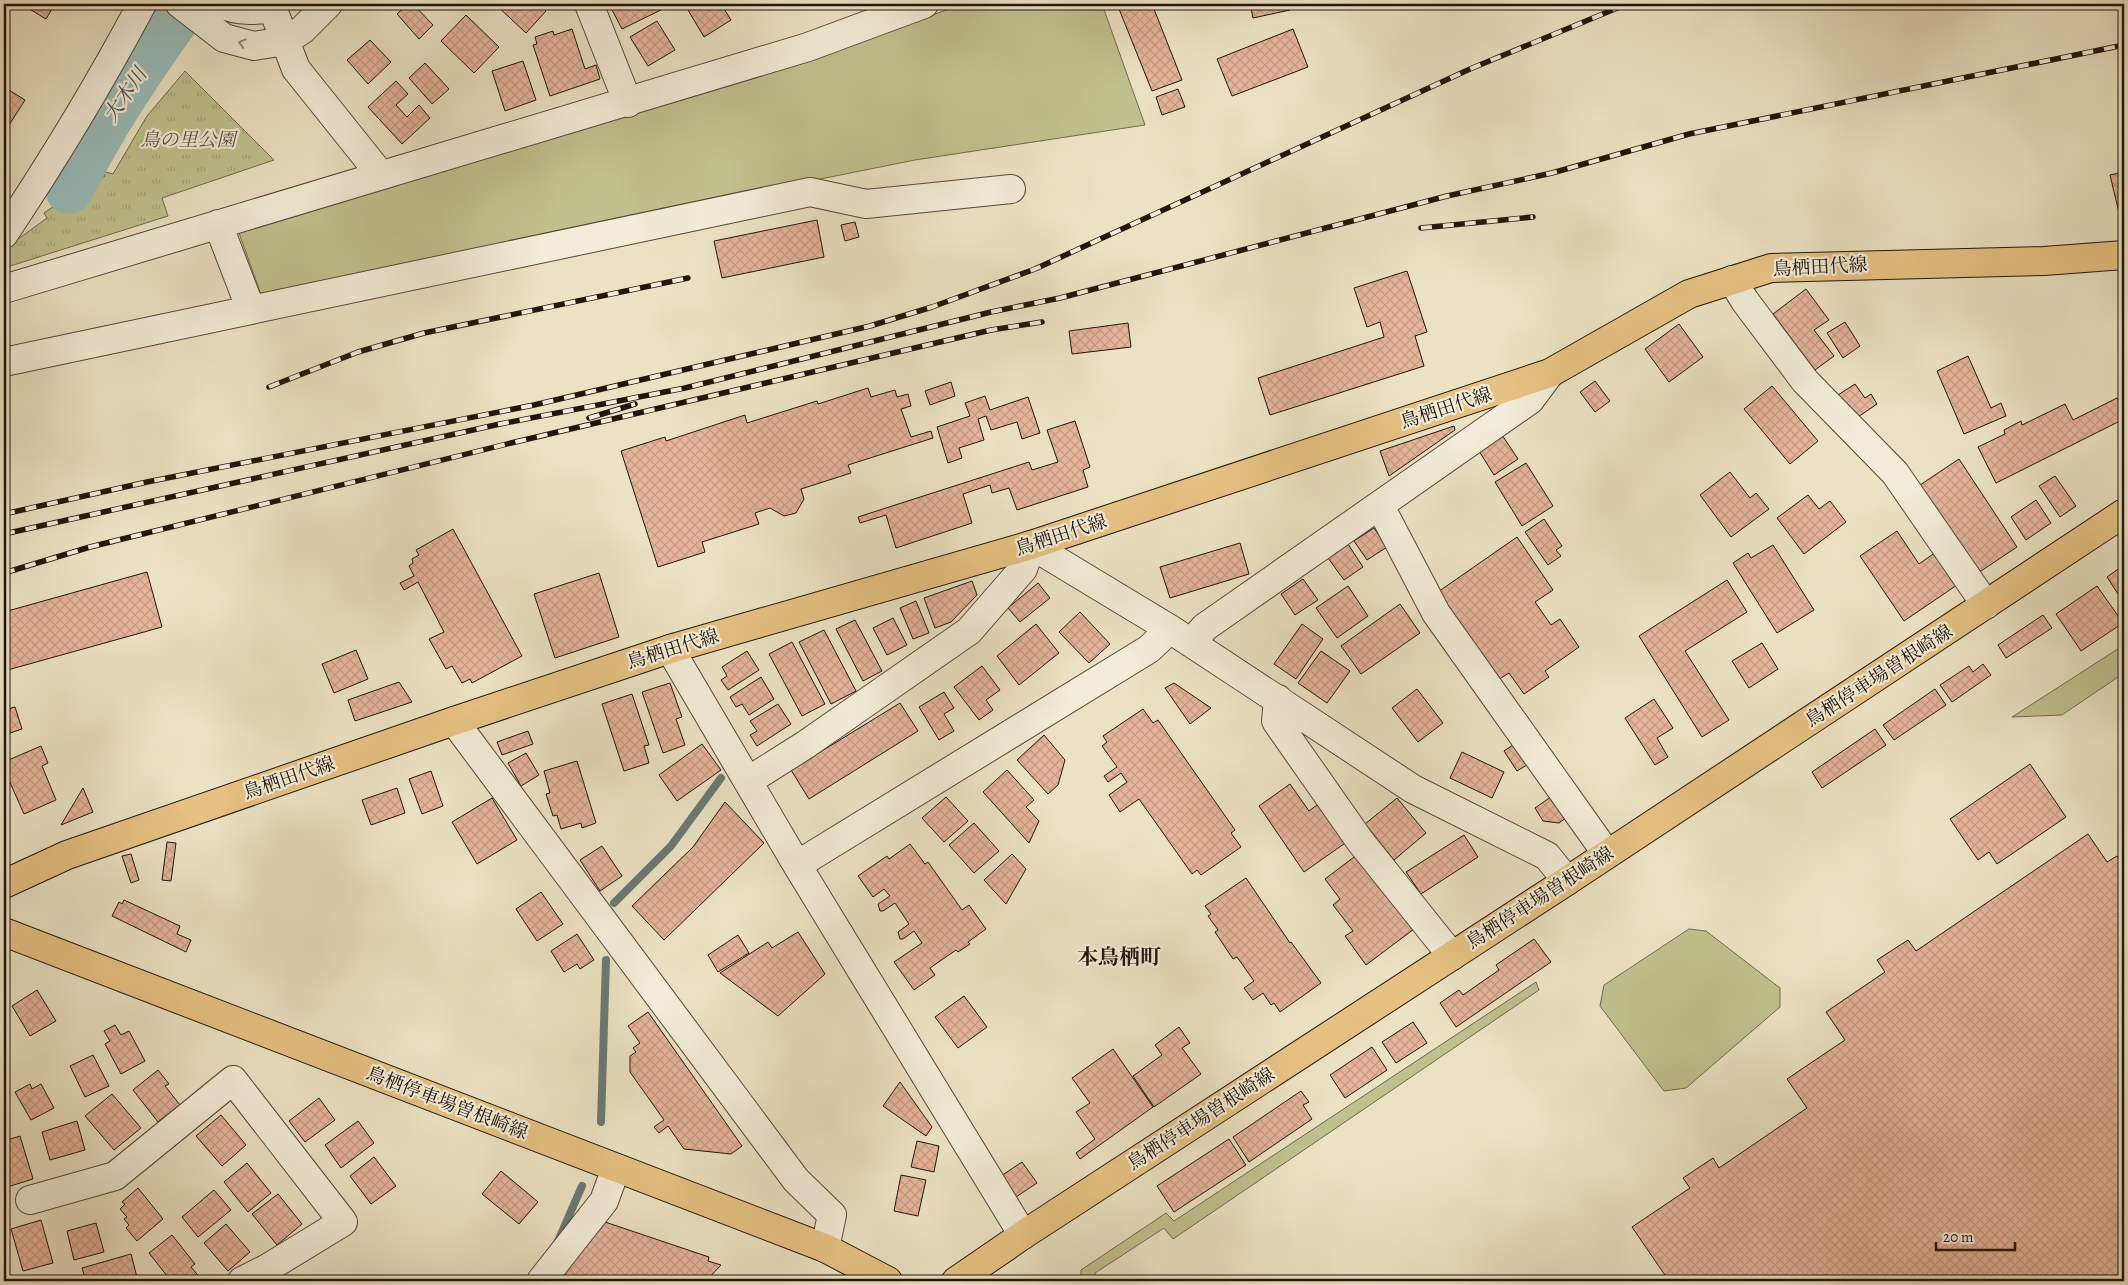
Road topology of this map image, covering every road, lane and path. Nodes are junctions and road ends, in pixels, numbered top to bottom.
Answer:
1 (142, 4) edge
2 (180, 4) edge
3 (328, 4) edge
4 (589, 4) edge
5 (924, 4) edge
6 (223, 5) edge
7 (274, 6) edge
8 (285, 41) junction
9 (628, 103) junction
10 (380, 174) junction
11 (1011, 189) dead end
12 (218, 224) junction
13 (4, 234) edge
14 (2124, 255) edge
15 (1732, 280) junction
16 (4, 290) edge
17 (251, 310) junction
18 (4, 362) edge
19 (1550, 373) junction
20 (1380, 506) junction
21 (2124, 513) edge
22 (1031, 545) junction
23 (1986, 605) junction
24 (1180, 636) junction
25 (670, 649) junction
26 (1278, 700) junction
27 (454, 721) junction
28 (748, 781) junction
29 (1607, 854) junction
30 (797, 865) junction
31 (1567, 881) junction
32 (4, 884) edge
33 (4, 932) edge
34 (1452, 956) junction
35 (616, 1168) junction
36 (30, 1200) dead end
37 (1023, 1235) junction
38 (825, 1248) junction
39 (242, 1281) edge
40 (541, 1281) edge
41 (888, 1281) edge
42 (956, 1281) edge

1 - 13 street
8 -> 2 street
3 - 8 street
4 - 9 street
5 - 9 street
6 - 7 street
7 - 8 street
8 - 10 street
9 - 10 street
10 - 12 street
11 - 17 street
12 - 16 street
12 - 17 street
14 - 15 main road, 鳥栖田代線
15 - 19 main road, 鳥栖田代線
15 - 23 street
17 - 18 street
19 - 20 street
19 - 22 main road, 鳥栖田代線
20 - 24 street
20 - 29 street
21 - 23 main road, 鳥栖停車場曽根崎線
22 - 24 street
22 - 25 main road, 鳥栖田代線
22 - 28 street
23 - 29 main road, 鳥栖停車場曽根崎線
24 - 26 street
24 - 30 street
25 - 27 main road, 鳥栖田代線
25 - 28 street
26 - 31 street
26 - 34 street
27 - 32 main road, 鳥栖田代線
27 - 38 street
28 - 30 street
29 - 31 main road, 鳥栖停車場曽根崎線
30 - 37 street
31 - 34 main road, 鳥栖停車場曽根崎線
33 - 35 main road, 鳥栖停車場曽根崎線
34 - 37 main road, 鳥栖停車場曽根崎線
35 - 38 main road, 鳥栖停車場曽根崎線
35 - 40 street
36 - 39 street
37 - 42 main road, 鳥栖停車場曽根崎線
38 - 41 main road, 鳥栖停車場曽根崎線

